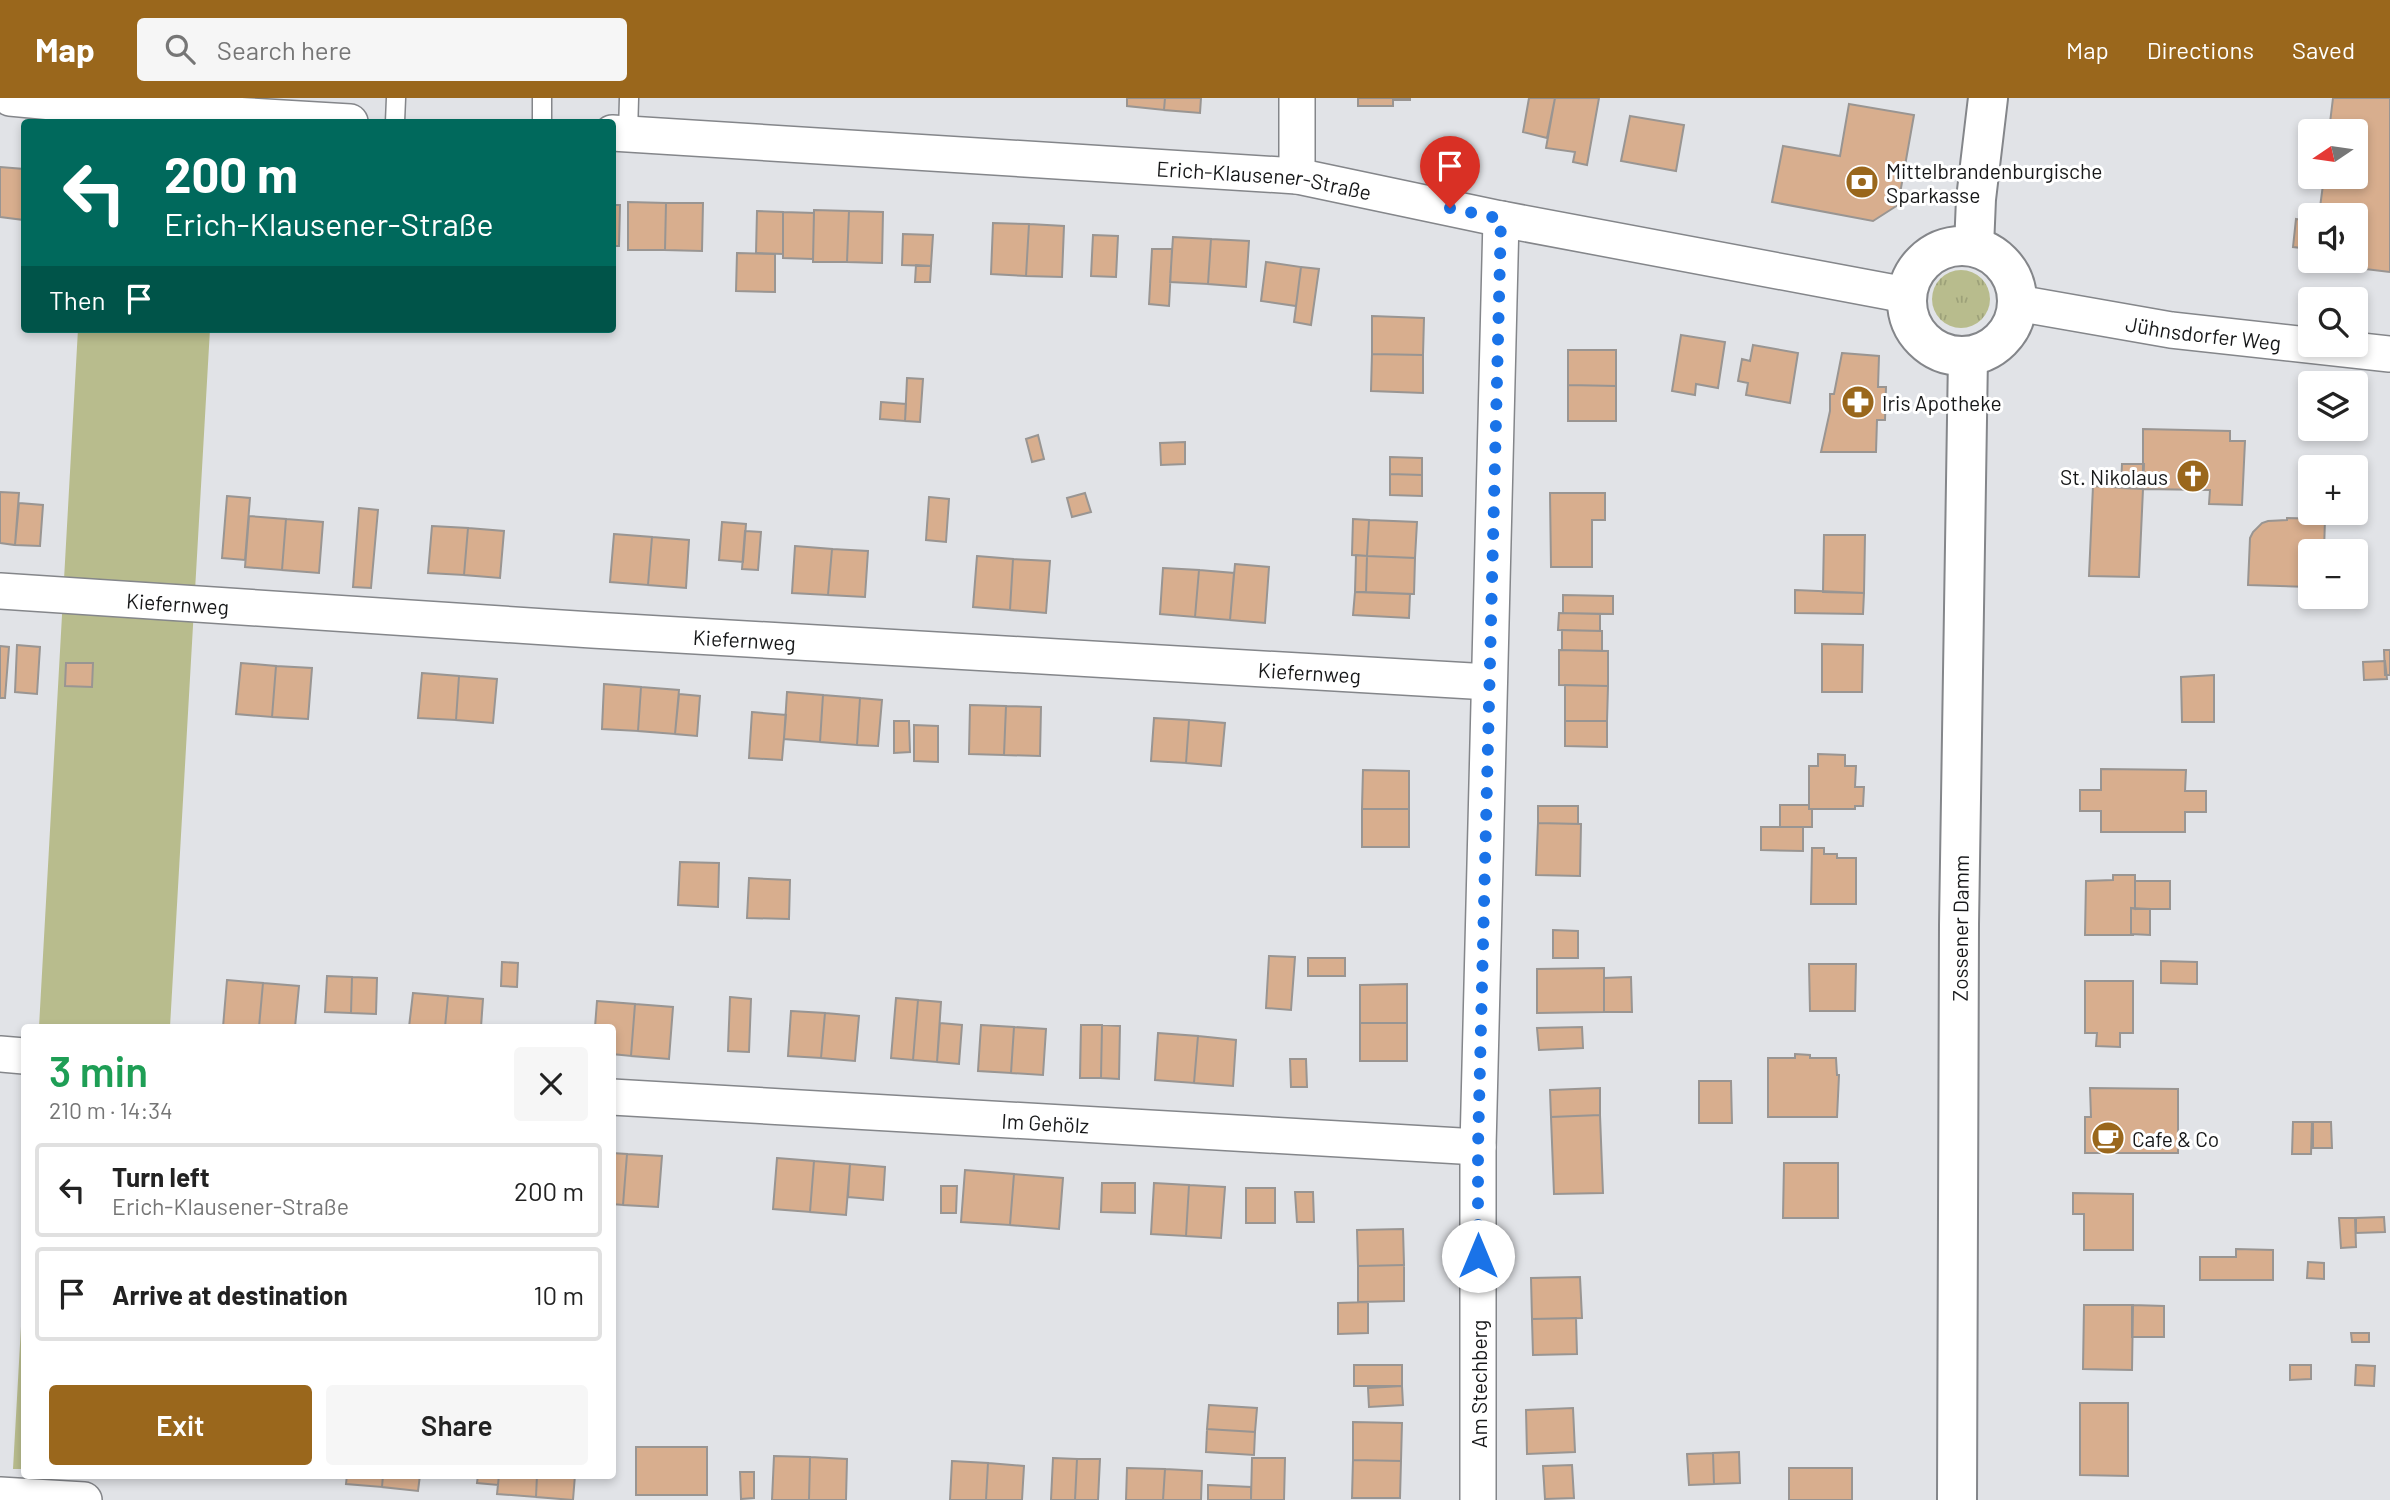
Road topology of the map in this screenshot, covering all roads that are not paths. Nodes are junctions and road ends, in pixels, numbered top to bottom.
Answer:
1 (10, 98) edge
2 (396, 98) edge
3 (542, 98) edge
4 (629, 98) edge
5 (1297, 98) edge
6 (1988, 98) edge
7 (116, 103) edge
8 (335, 119) edge
9 (395, 119) edge
10 (542, 119) edge
11 (620, 134) edge
12 (1297, 176) junction
13 (1501, 219) junction
14 (1974, 247) junction
15 (1906, 295) junction
16 (2017, 303) junction
17 (2390, 355) edge
18 (1968, 356) junction
19 (0, 591) edge
20 (1489, 682) junction
21 (0, 1054) edge
22 (21, 1056) edge
23 (616, 1097) edge
24 (1478, 1147) junction
25 (0, 1494) edge
26 (85, 1500) edge
27 (1478, 1500) edge
28 (1956, 1500) edge

1 - 7 street
2 - 9 lane
3 - 10 lane
4 - 11 lane
5 - 12 street
6 - 14 main road
7 - 8 street
11 - 12 street, Erich-Klausener-Straße
12 - 13 street, Erich-Klausener-Straße
13 - 15 street, Erich-Klausener-Straße
13 - 20 street, Am Stechberg
14 - 15 main road
14 - 16 main road
15 - 18 main road
16 - 17 street, Jühnsdorfer Weg
16 - 18 main road
18 - 28 main road, Zossener Damm
19 - 20 street, Kiefernweg
20 - 24 street, Am Stechberg
21 - 22 street
23 - 24 street, Im Gehölz
24 - 27 street, Am Stechberg
25 - 26 street

